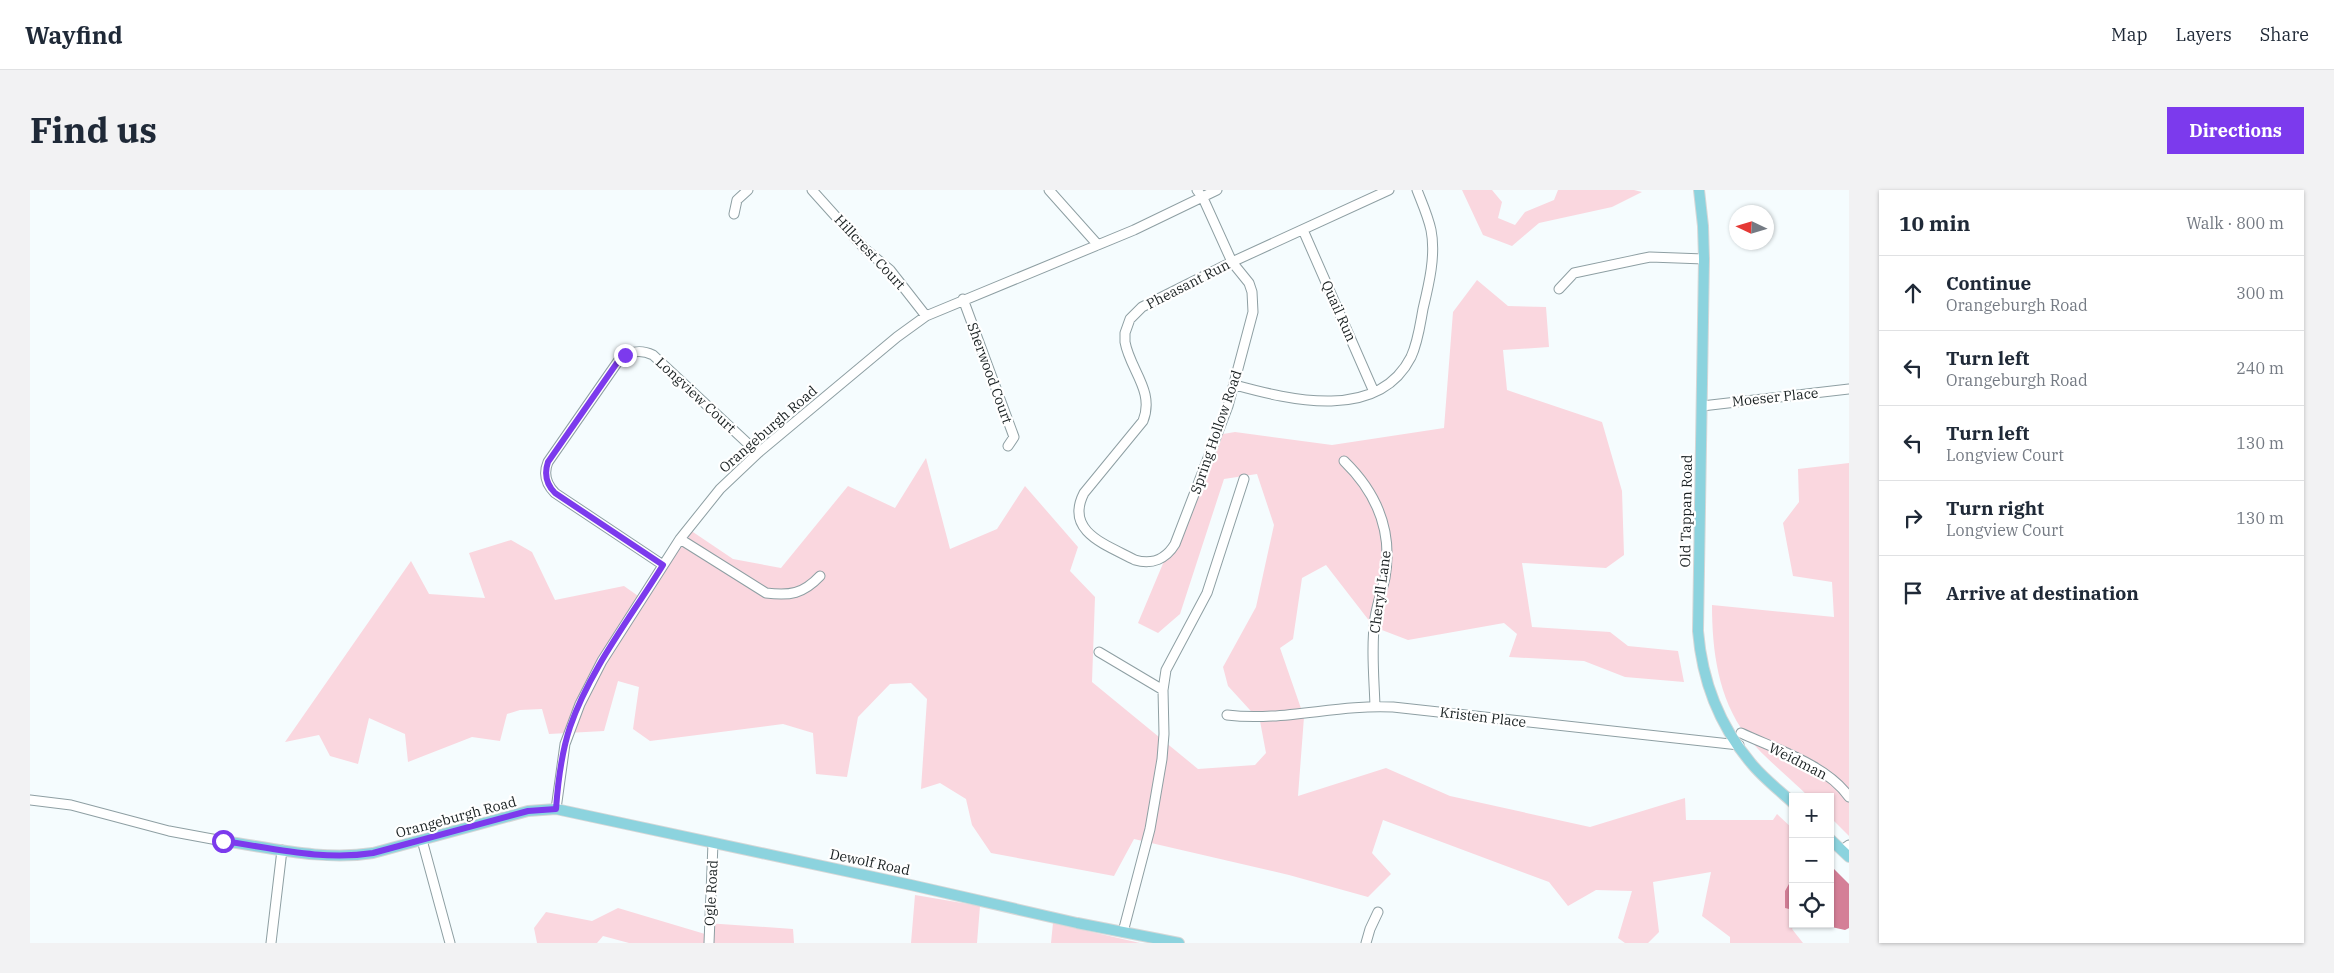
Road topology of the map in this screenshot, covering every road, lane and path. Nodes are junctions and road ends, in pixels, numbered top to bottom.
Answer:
1 (748, 190) edge
2 (812, 190) edge
3 (1048, 190) edge
4 (1217, 190) edge
5 (1389, 190) edge
6 (1417, 190) edge
7 (1699, 190) edge
8 (1200, 194) edge
9 (734, 214) dead end
10 (1303, 230) junction
11 (1098, 244) junction
12 (1704, 259) junction
13 (1232, 262) junction
14 (1559, 289) dead end
15 (963, 299) junction
16 (926, 316) junction
17 (1234, 385) junction
18 (1849, 389) edge
19 (1374, 392) junction
20 (1702, 406) junction
21 (1008, 446) dead end
22 (758, 453) junction
23 (1344, 461) dead end
24 (1244, 478) dead end
25 (680, 539) junction
26 (1112, 548) joint
27 (663, 565) junction
28 (820, 576) dead end
29 (1099, 652) dead end
30 (1162, 690) junction
31 (1375, 706) junction
32 (1227, 715) dead end
33 (1741, 733) dead end
34 (1739, 745) junction
35 (1849, 797) edge
36 (1789, 799) edge
37 (30, 800) edge
38 (556, 809) junction
39 (422, 840) junction
40 (223, 841) joint
41 (1834, 841) edge
42 (713, 843) junction
43 (282, 850) junction
44 (1847, 850) edge
45 (1378, 912) dead end
46 (1124, 932) junction
47 (271, 943) edge
48 (450, 943) edge
49 (709, 943) edge
50 (1179, 943) edge
51 (1366, 943) edge

1 - 9 street
2 - 16 street, Hillcrest Court
3 - 11 street
4 - 8 street, Orangeburgh Road
5 - 10 street, Pheasant Run
6 - 19 street
7 - 12 main road, Old Tappan Road
8 - 11 street, Orangeburgh Road
8 - 13 street, Spring Hollow Road
10 - 13 street, Pheasant Run
10 - 19 street, Quail Run
11 - 15 street, Orangeburgh Road
12 - 14 street
12 - 20 main road, Old Tappan Road
13 - 17 street, Spring Hollow Road
13 - 26 street, Pheasant Run
15 - 16 street, Orangeburgh Road
15 - 21 street, Sherwood Court
16 - 22 street, Orangeburgh Road
17 - 19 street
17 - 26 street, Spring Hollow Road
18 - 20 street, Moeser Place
20 - 34 main road, Old Tappan Road
22 - 25 street, Orangeburgh Road
22 - 27 street, Longview Court
23 - 31 street, Cheryll Lane
24 - 30 street
25 - 27 street, Orangeburgh Road
25 - 28 street
27 - 38 street, Orangeburgh Road
29 - 30 street
30 - 46 street
31 - 32 street, Kristen Place
31 - 34 street, Kristen Place
33 - 35 street, Weidman
34 - 36 main road, Old Tappan Road
37 - 40 street
38 - 39 main road, Orangeburgh Road
38 - 42 main road, Dewolf Road
39 - 43 main road, Orangeburgh Road
39 - 48 street
40 - 43 main road, Orangeburgh Road
41 - 44 main road
42 - 46 main road, Dewolf Road
42 - 49 street, Ogle Road
43 - 47 street
45 - 51 street
46 - 50 main road, Dewolf Road

